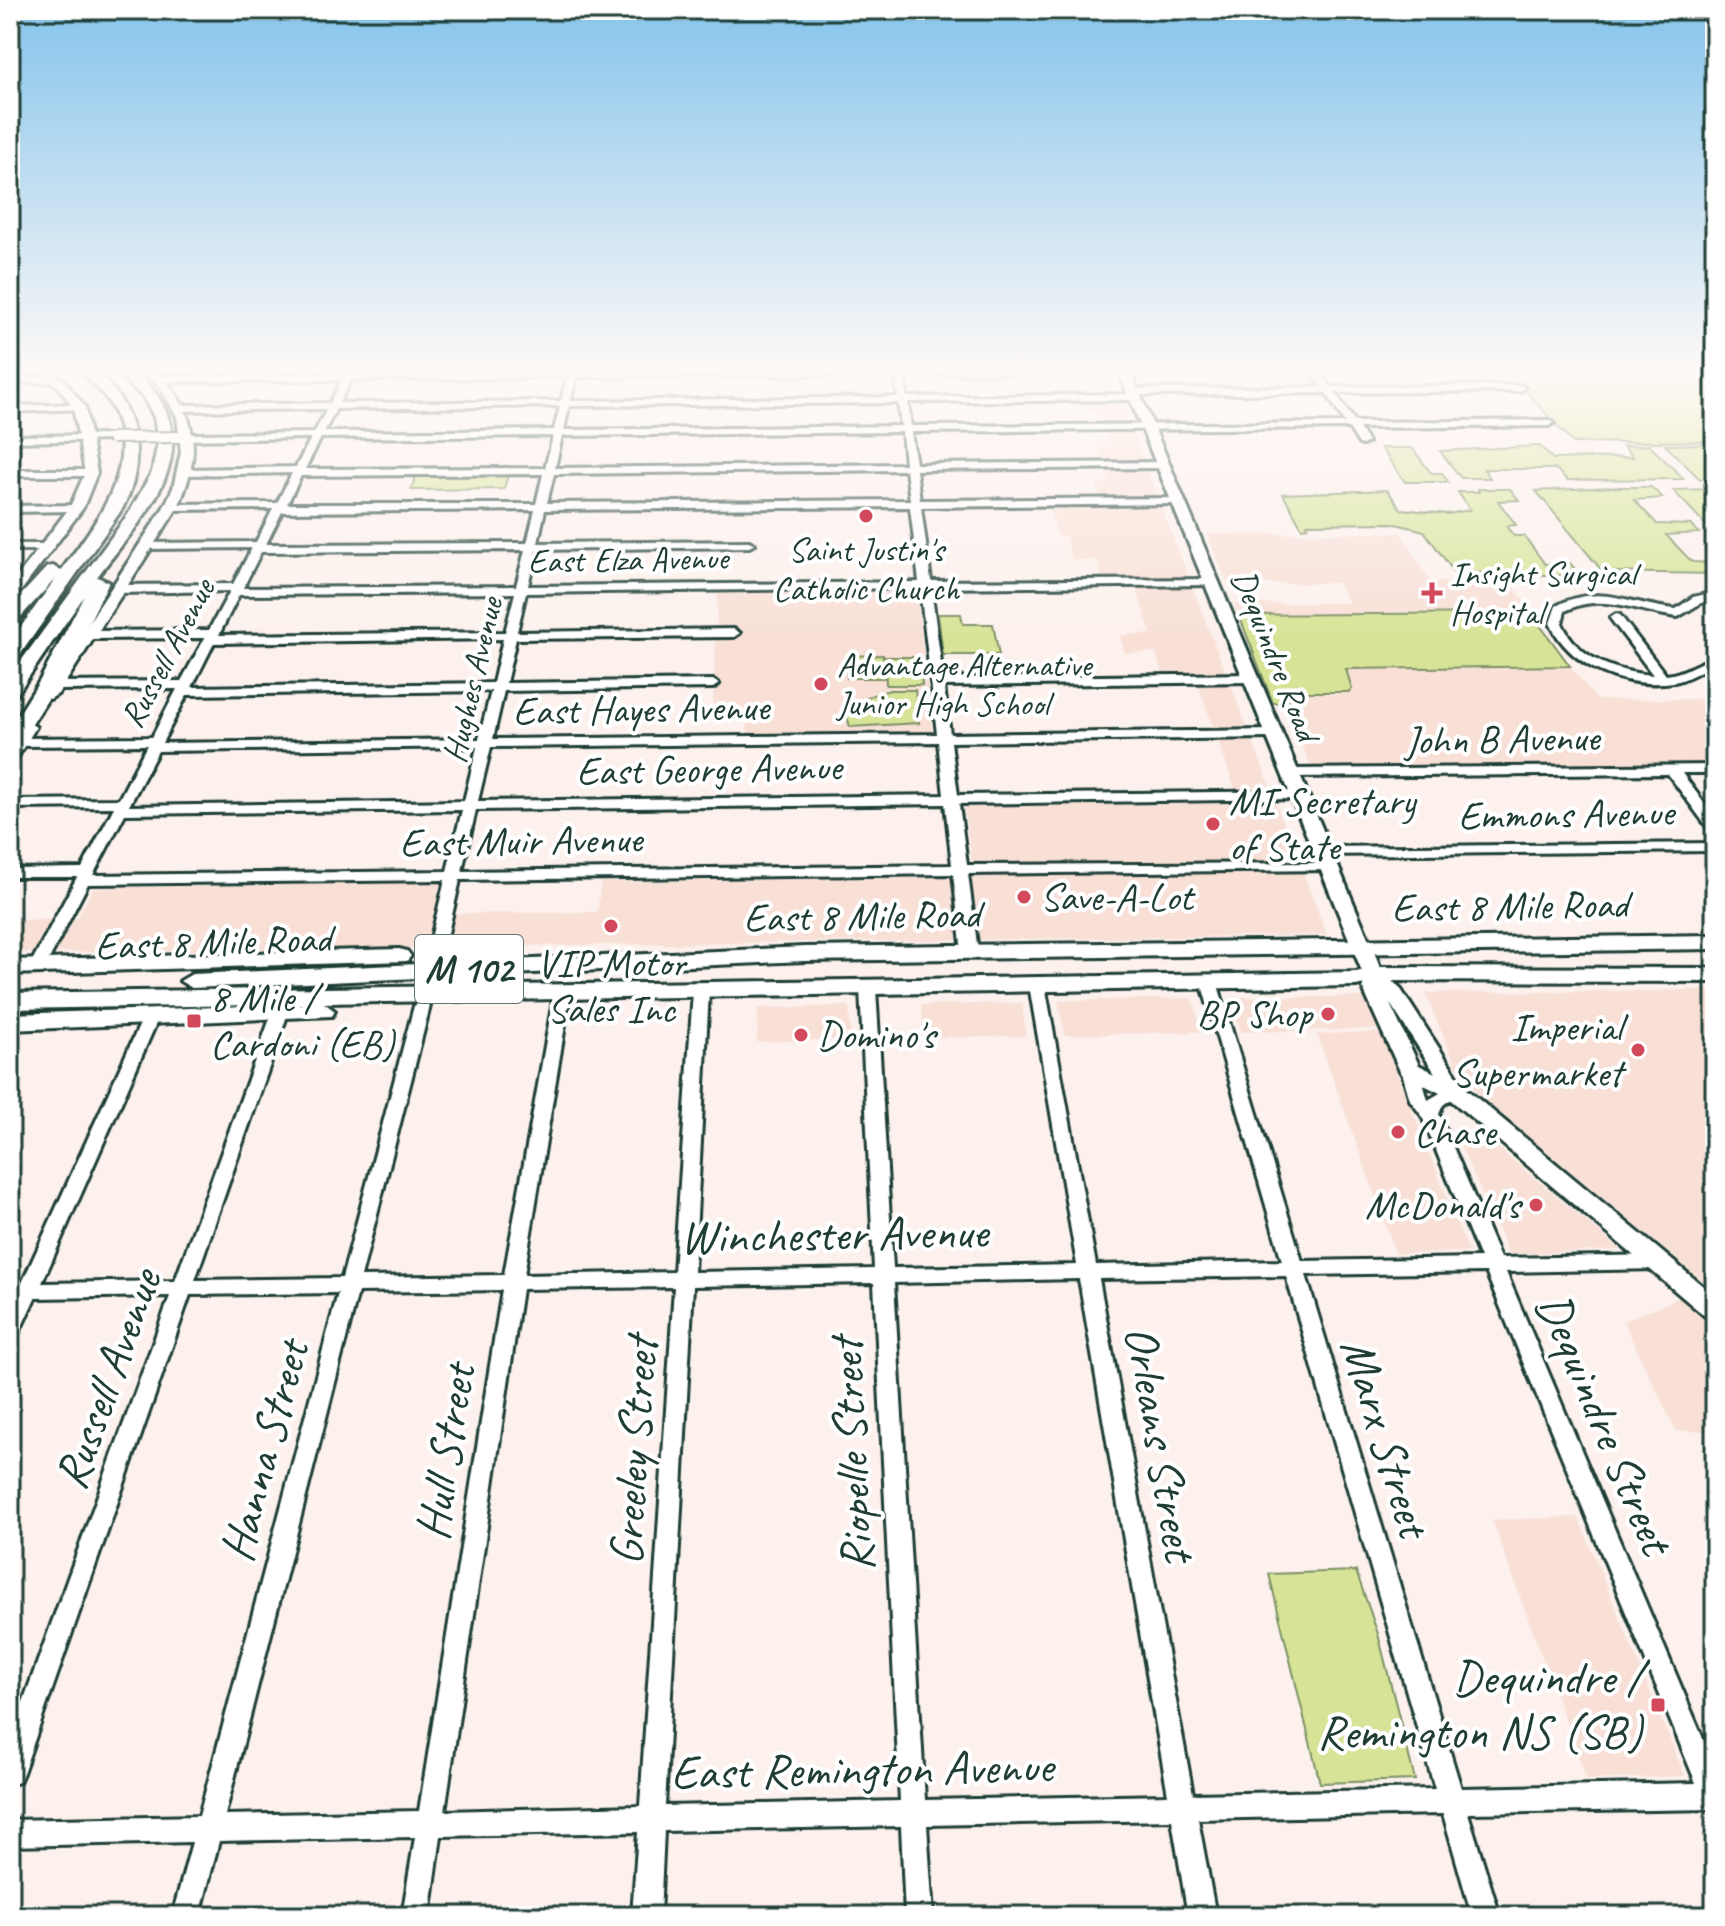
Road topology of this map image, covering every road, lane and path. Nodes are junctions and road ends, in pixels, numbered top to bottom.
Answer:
1 (90, 460) edge
2 (130, 460) edge
3 (163, 460) edge
4 (185, 460) edge
5 (306, 460) edge
6 (552, 460) edge
7 (911, 460) edge
8 (1162, 460) edge
9 (1164, 465) junction
10 (912, 467) junction
11 (550, 470) junction
12 (186, 472) junction
13 (300, 472) junction
14 (10, 473) edge
15 (91, 473) junction
16 (127, 479) junction
17 (1179, 501) junction
18 (916, 503) junction
19 (142, 505) junction
20 (171, 507) junction
21 (541, 507) junction
22 (76, 508) junction
23 (282, 508) junction
24 (10, 509) edge
25 (749, 544) dead end
26 (146, 546) junction
27 (532, 546) junction
28 (10, 547) edge
29 (47, 547) junction
30 (260, 547) junction
31 (1211, 582) junction
32 (925, 585) junction
33 (118, 589) junction
34 (237, 589) junction
35 (522, 589) junction
36 (12, 592) edge
37 (1715, 596) edge
38 (10, 618) edge
39 (1616, 618) dead end
40 (734, 633) dead end
41 (88, 635) junction
42 (511, 635) junction
43 (213, 636) junction
44 (10, 655) edge
45 (1715, 662) edge
46 (1251, 678) junction
47 (1663, 679) junction
48 (937, 682) junction
49 (713, 684) dead end
50 (55, 686) junction
51 (499, 687) junction
52 (185, 688) junction
53 (10, 690) edge
54 (1273, 734) junction
55 (944, 738) junction
56 (485, 743) junction
57 (155, 744) junction
58 (13, 747) edge
59 (1672, 769) junction
60 (1715, 769) edge
61 (1290, 773) junction
62 (1299, 795) junction
63 (951, 800) junction
64 (10, 804) edge
65 (122, 806) junction
66 (471, 806) junction
67 (1715, 828) edge
68 (1715, 847) edge
69 (1324, 859) junction
70 (960, 869) junction
71 (10, 873) edge
72 (454, 875) junction
73 (85, 876) junction
74 (1715, 942) edge
75 (1648, 943) junction
76 (1333, 947) junction
77 (965, 952) junction
78 (861, 953) junction
79 (435, 955) junction
80 (721, 956) junction
81 (1367, 962) junction
82 (38, 965) junction
83 (10, 967) edge
84 (1715, 975) edge
85 (1635, 976) junction
86 (1209, 982) junction
87 (1037, 985) junction
88 (10, 987) edge
89 (214, 989) junction
90 (806, 989) junction
91 (868, 989) junction
92 (703, 991) junction
93 (573, 997) junction
94 (10, 1001) edge
95 (422, 1006) junction
96 (280, 1013) junction
97 (150, 1019) junction
98 (10, 1022) edge
99 (1410, 1069) junction
100 (1454, 1091) junction
101 (1430, 1114) junction
102 (1659, 1262) junction
103 (1493, 1264) junction
104 (1292, 1269) junction
105 (1088, 1272) junction
106 (883, 1276) junction
107 (686, 1278) junction
108 (513, 1282) junction
109 (351, 1285) junction
110 (184, 1288) junction
111 (19, 1291) edge
112 (1715, 1310) edge
113 (10, 1332) edge
114 (10, 1773) edge
115 (1715, 1795) edge
116 (1451, 1801) junction
117 (1182, 1807) junction
118 (913, 1813) junction
119 (652, 1817) junction
120 (431, 1824) junction
121 (209, 1828) junction
122 (10, 1833) edge
123 (186, 1916) edge
124 (416, 1916) edge
125 (646, 1916) edge
126 (919, 1916) edge
127 (1202, 1916) edge
128 (1486, 1916) edge

1 - 15 main road
2 - 16 highway
3 - 19 highway
4 - 12 main road
5 - 13 street, Russell Avenue
6 - 11 street, Hughes Avenue
7 - 10 street
8 - 9 main road, Dequindre Road
9 - 10 street
9 - 17 main road, Dequindre Road
10 - 11 street
10 - 18 street
11 - 13 street
11 - 21 street, Hughes Avenue
12 - 13 street
12 - 20 main road
13 - 23 street, Russell Avenue
14 - 15 street
15 - 22 main road
16 - 38 highway
16 - 44 highway
17 - 18 street
17 - 31 main road, Dequindre Road
18 - 21 street
18 - 32 street
19 - 53 highway
19 - 58 highway
20 - 23 street
20 - 26 main road
21 - 23 street
21 - 27 street, Hughes Avenue
22 - 24 street
22 - 29 main road
23 - 30 street, Russell Avenue
25 - 27 street
26 - 30 street
26 - 33 main road
27 - 30 street
27 - 35 street, Hughes Avenue
28 - 29 street
29 - 36 main road
30 - 34 street, Russell Avenue
31 - 32 street, East Elza Avenue
31 - 46 main road, Dequindre Road
32 - 35 street, East Elza Avenue
32 - 48 street
33 - 34 street, East Elza Avenue
33 - 41 main road
34 - 35 street, East Elza Avenue
34 - 43 street, Russell Avenue
35 - 42 street, Hughes Avenue
37 - 47 street
39 - 47 street
40 - 42 street
41 - 43 street
41 - 50 main road
42 - 43 street
42 - 51 street, Hughes Avenue
43 - 52 street, Russell Avenue
45 - 47 street
46 - 48 street
46 - 54 main road, Dequindre Road
48 - 55 street
49 - 51 street
50 - 52 street
50 - 58 main road
51 - 52 street
51 - 56 street, Hughes Avenue
52 - 57 street, Russell Avenue
54 - 55 street, East Hayes Avenue
54 - 61 main road, Dequindre Road
55 - 56 street, East Hayes Avenue
55 - 63 street
56 - 57 street, East Hayes Avenue
56 - 66 street, Hughes Avenue
57 - 58 street, East Hayes Avenue
57 - 65 street, Russell Avenue
59 - 60 street, John B Avenue
59 - 61 street, John B Avenue
59 - 67 street
61 - 62 main road, Dequindre Road
62 - 63 street, East George Avenue
62 - 69 main road, Dequindre Road
63 - 66 street, East George Avenue
63 - 70 street
64 - 65 street, East George Avenue
65 - 66 street, East George Avenue
65 - 73 street, Russell Avenue
66 - 72 street, Hughes Avenue
68 - 69 street, Emmons Avenue
69 - 70 street, East Muir Avenue
69 - 81 main road, Dequindre Road
70 - 72 street, East Muir Avenue
70 - 77 street
71 - 73 street, East Muir Avenue
72 - 73 street, East Muir Avenue
72 - 79 street, Hughes Avenue
73 - 82 street, Russell Avenue
74 - 75 highway, East 8 Mile Road / M 102
75 - 81 highway, East 8 Mile Road / M 102
75 - 85 highway
76 - 77 highway, East 8 Mile Road / M 102
76 - 81 highway, East 8 Mile Road / M 102
76 - 87 highway
77 - 78 highway, East 8 Mile Road / M 102
77 - 90 highway
78 - 80 highway, East 8 Mile Road / M 102
78 - 92 highway
79 - 80 highway
79 - 82 highway
80 - 89 highway, East 8 Mile Road / M 102
81 - 85 highway, East 8 Mile Road / M 102
81 - 86 highway, East 8 Mile Road / M 102
81 - 99 main road
81 - 100 main road
82 - 83 highway
84 - 85 highway, East 8 Mile Road / M 102
86 - 87 highway, East 8 Mile Road / M 102
86 - 104 street, Marx Street
87 - 91 highway, East 8 Mile Road / M 102
87 - 105 street, Orleans Street
88 - 89 highway, East 8 Mile Road / M 102
89 - 93 highway, East 8 Mile Road / M 102
89 - 94 highway, East 8 Mile Road / M 102
90 - 91 highway, East 8 Mile Road / M 102
90 - 92 highway, East 8 Mile Road / M 102
91 - 106 street, Riopelle Street
92 - 93 highway, East 8 Mile Road / M 102
92 - 107 street, Greeley Street
93 - 95 highway, East 8 Mile Road
93 - 108 street, Hull Street
95 - 96 highway, East 8 Mile Road
95 - 109 street, Hanna Street
96 - 97 highway, East 8 Mile Road
96 - 110 street, Russell Avenue
97 - 98 highway, East 8 Mile Road
97 - 111 street
99 - 100 main road
99 - 101 street, Dequindre Street
100 - 101 street
100 - 102 main road
101 - 103 street, Dequindre Street
102 - 103 street, Winchester Avenue
102 - 112 main road
103 - 104 street, Winchester Avenue
103 - 115 street, Dequindre Street
104 - 105 street, Winchester Avenue
104 - 116 street, Marx Street
105 - 106 street, Winchester Avenue
105 - 117 street, Orleans Street
106 - 107 street, Winchester Avenue
106 - 118 street, Riopelle Street
107 - 108 street, Winchester Avenue
107 - 119 street, Greeley Street
108 - 109 street, Winchester Avenue
108 - 120 street, Hull Street
109 - 110 street, Winchester Avenue
109 - 121 street, Hanna Street
110 - 111 street, Winchester Avenue
110 - 114 street, Russell Avenue
111 - 113 street
115 - 116 street, East Remington Avenue
116 - 117 street, East Remington Avenue
116 - 128 street, Marx Street
117 - 118 street, East Remington Avenue
117 - 127 street, Orleans Street
118 - 119 street, East Remington Avenue
118 - 126 street, Riopelle Street
119 - 120 street, East Remington Avenue
119 - 125 street, Greeley Street
120 - 121 street, East Remington Avenue
120 - 124 street, Hull Street
121 - 122 street, East Remington Avenue
121 - 123 street, Hanna Street

